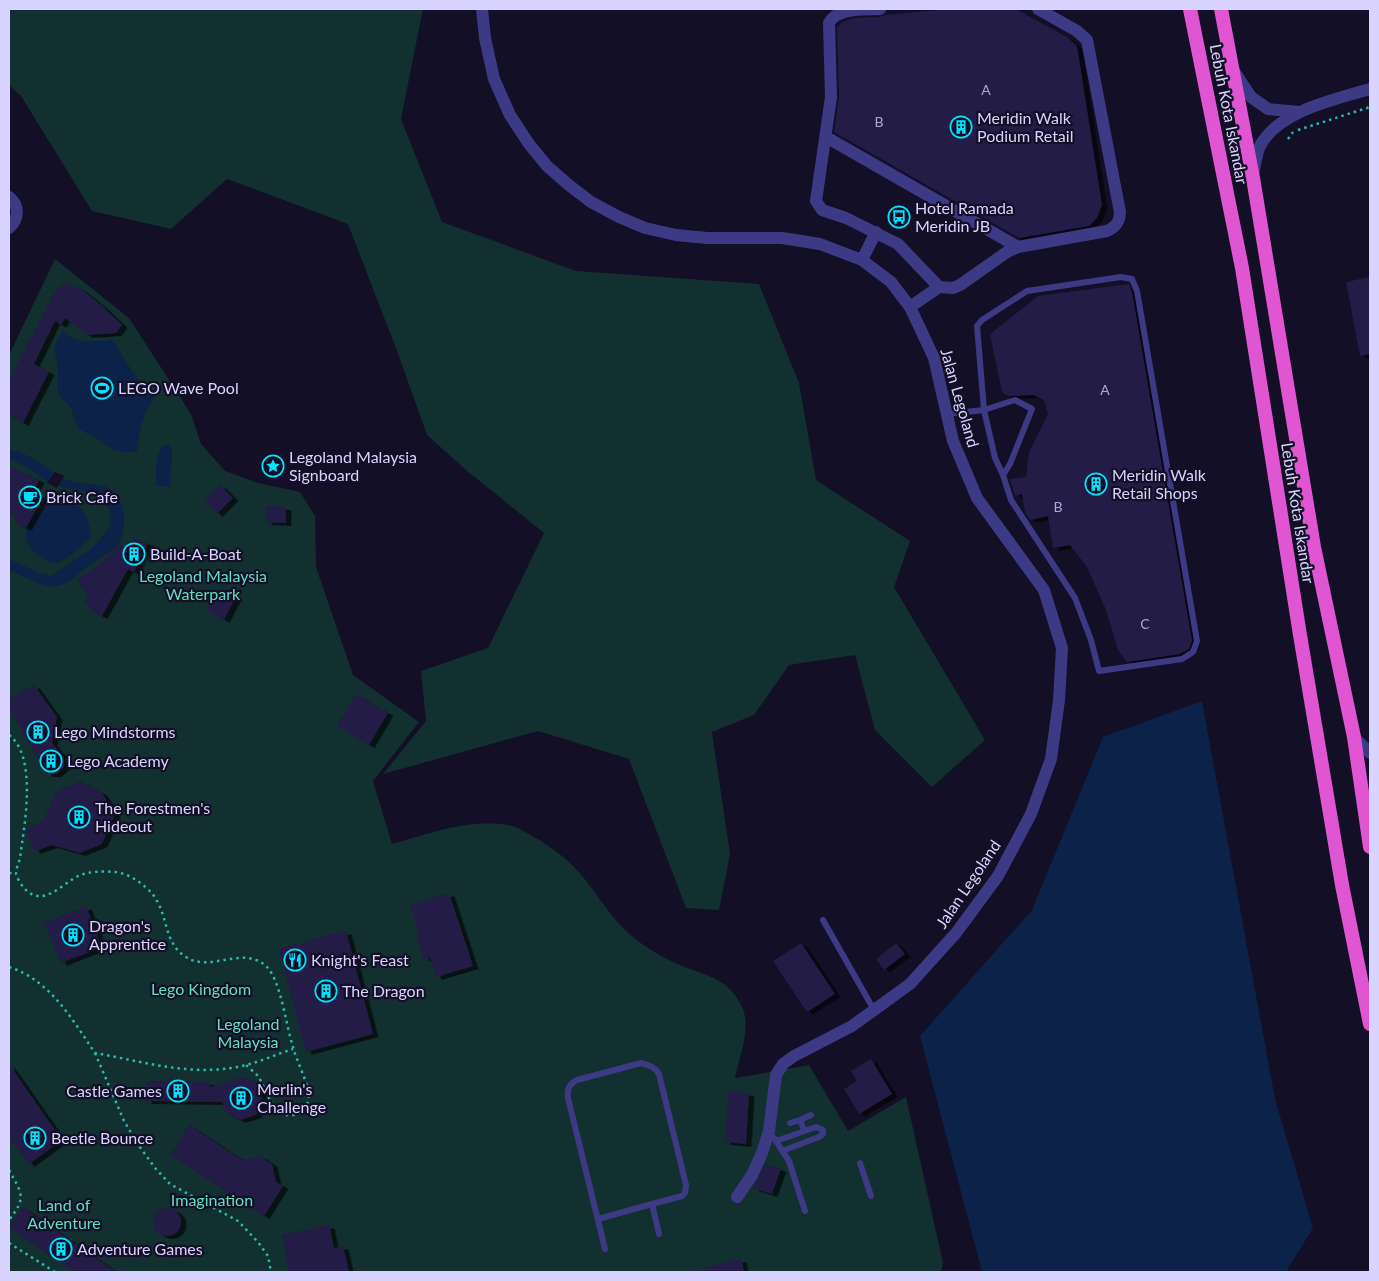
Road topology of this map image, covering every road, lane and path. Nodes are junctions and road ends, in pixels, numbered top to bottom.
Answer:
1 (880, 9) edge
2 (1038, 9) edge
3 (1190, 9) edge
4 (1221, 9) edge
5 (483, 11) edge
6 (1234, 70) junction
7 (1370, 89) edge
8 (1370, 107) edge
9 (1300, 112) junction
10 (826, 137) junction
11 (1288, 140) dead end
12 (1253, 178) junction
13 (9, 197) edge
14 (9, 228) edge
15 (876, 232) junction
16 (1018, 247) junction
17 (862, 260) junction
18 (939, 287) junction
19 (910, 307) junction
20 (984, 410) junction
21 (947, 414) junction
22 (1003, 475) junction
23 (9, 735) edge
24 (1354, 737) junction
25 (1370, 753) edge
26 (1370, 847) edge
27 (9, 873) edge
28 (16, 874) junction
29 (822, 920) dead end
30 (9, 966) edge
31 (874, 1010) junction
32 (1370, 1024) edge
33 (293, 1049) junction
34 (95, 1053) junction
35 (246, 1065) junction
36 (811, 1115) dead end
37 (800, 1120) junction
38 (790, 1123) dead end
39 (804, 1130) junction
40 (772, 1136) junction
41 (782, 1151) junction
42 (860, 1163) dead end
43 (9, 1170) edge
44 (737, 1196) dead end
45 (871, 1196) dead end
46 (652, 1204) junction
47 (805, 1211) dead end
48 (598, 1219) junction
49 (9, 1220) edge
50 (659, 1234) dead end
51 (9, 1243) edge
52 (605, 1249) dead end
53 (55, 1272) edge
54 (271, 1272) edge

1 - 10 street
2 - 16 street
3 - 32 highway, Lebuh Kota Iskandar
4 - 6 highway, Lebuh Kota Iskandar
5 - 17 street, Jalan Legoland
6 - 9 street
6 - 12 highway, Lebuh Kota Iskandar
7 - 9 street
8 - 11 path
9 - 12 street
10 - 15 street
10 - 16 street
12 - 24 highway, Lebuh Kota Iskandar
13 - 14 street
15 - 17 street
15 - 18 street
16 - 18 street
17 - 19 street, Jalan Legoland
18 - 19 street
19 - 21 street, Jalan Legoland
20 - 21 lane
20 - 22 lane
20 - 22 lane
20 - 22 lane
21 - 31 street, Jalan Legoland
23 - 28 path
24 - 25 street
24 - 26 highway, Lebuh Kota Iskandar
27 - 28 path
28 - 33 path
29 - 31 lane
30 - 34 path
31 - 40 street, Jalan Legoland
33 - 35 path
33 - 35 path
34 - 35 path
34 - 54 path
36 - 37 lane
37 - 38 lane
37 - 39 lane
39 - 40 lane
39 - 41 lane
40 - 41 lane
40 - 44 street, Jalan Legoland
41 - 47 lane
42 - 45 lane
43 - 49 path
46 - 48 lane
46 - 48 lane
46 - 50 lane
48 - 52 lane
51 - 53 path

